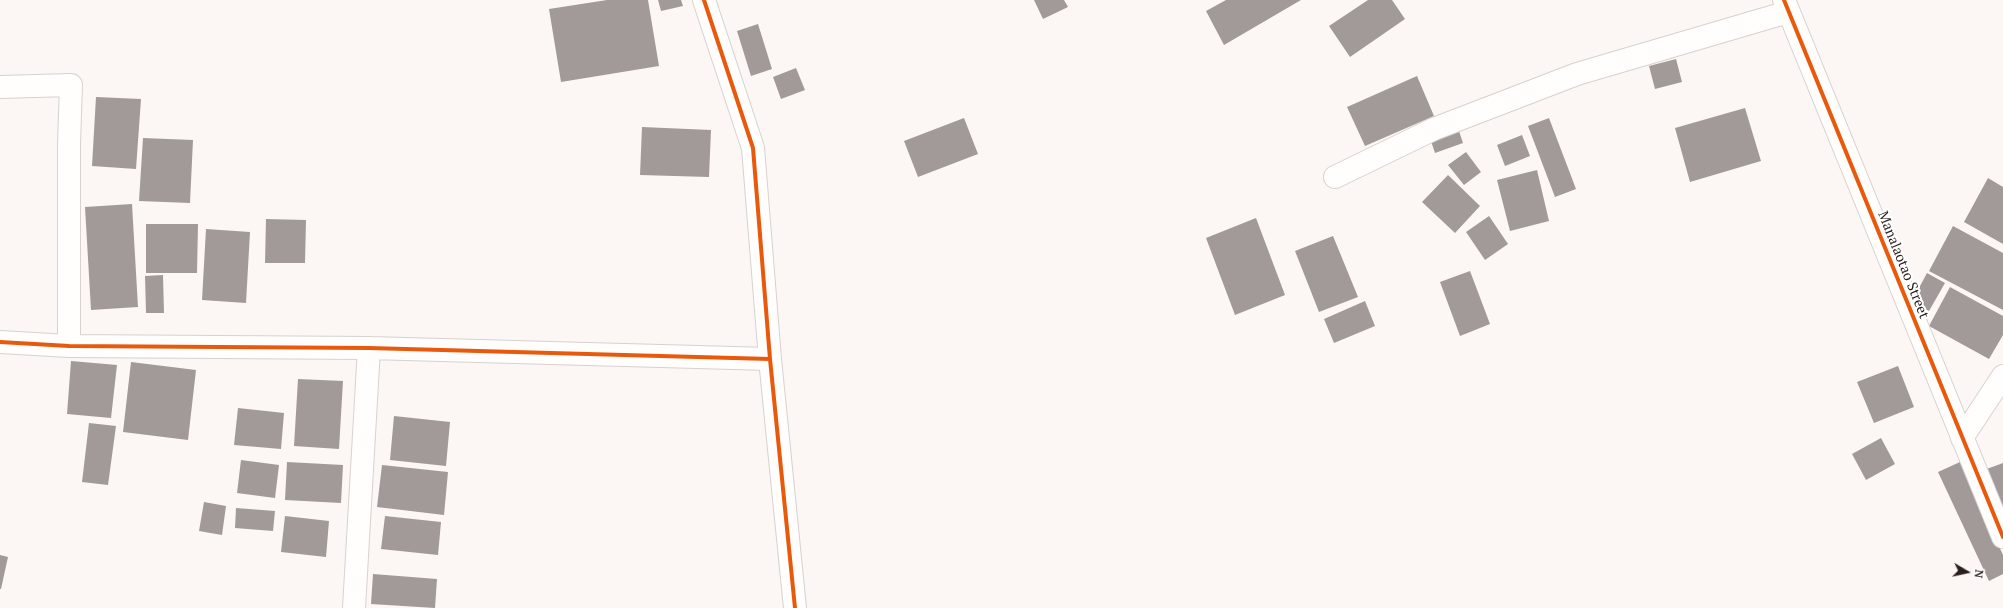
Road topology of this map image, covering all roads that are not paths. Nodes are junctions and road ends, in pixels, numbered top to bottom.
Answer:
1 (704, 0) edge
2 (1786, 6) edge
3 (0, 86) edge
4 (1336, 177) dead end
5 (0, 342) edge
6 (70, 346) junction
7 (369, 348) junction
8 (770, 359) junction
9 (2003, 376) edge
10 (1962, 438) junction
11 (2003, 538) edge
12 (354, 608) edge
13 (795, 608) edge

1 - 8 street
2 - 4 street
2 - 10 street, Manalaotao Street
3 - 6 street
5 - 6 street
6 - 7 street
7 - 8 street
7 - 12 street
8 - 13 street
9 - 10 street
10 - 11 street, Manalaotao Street

